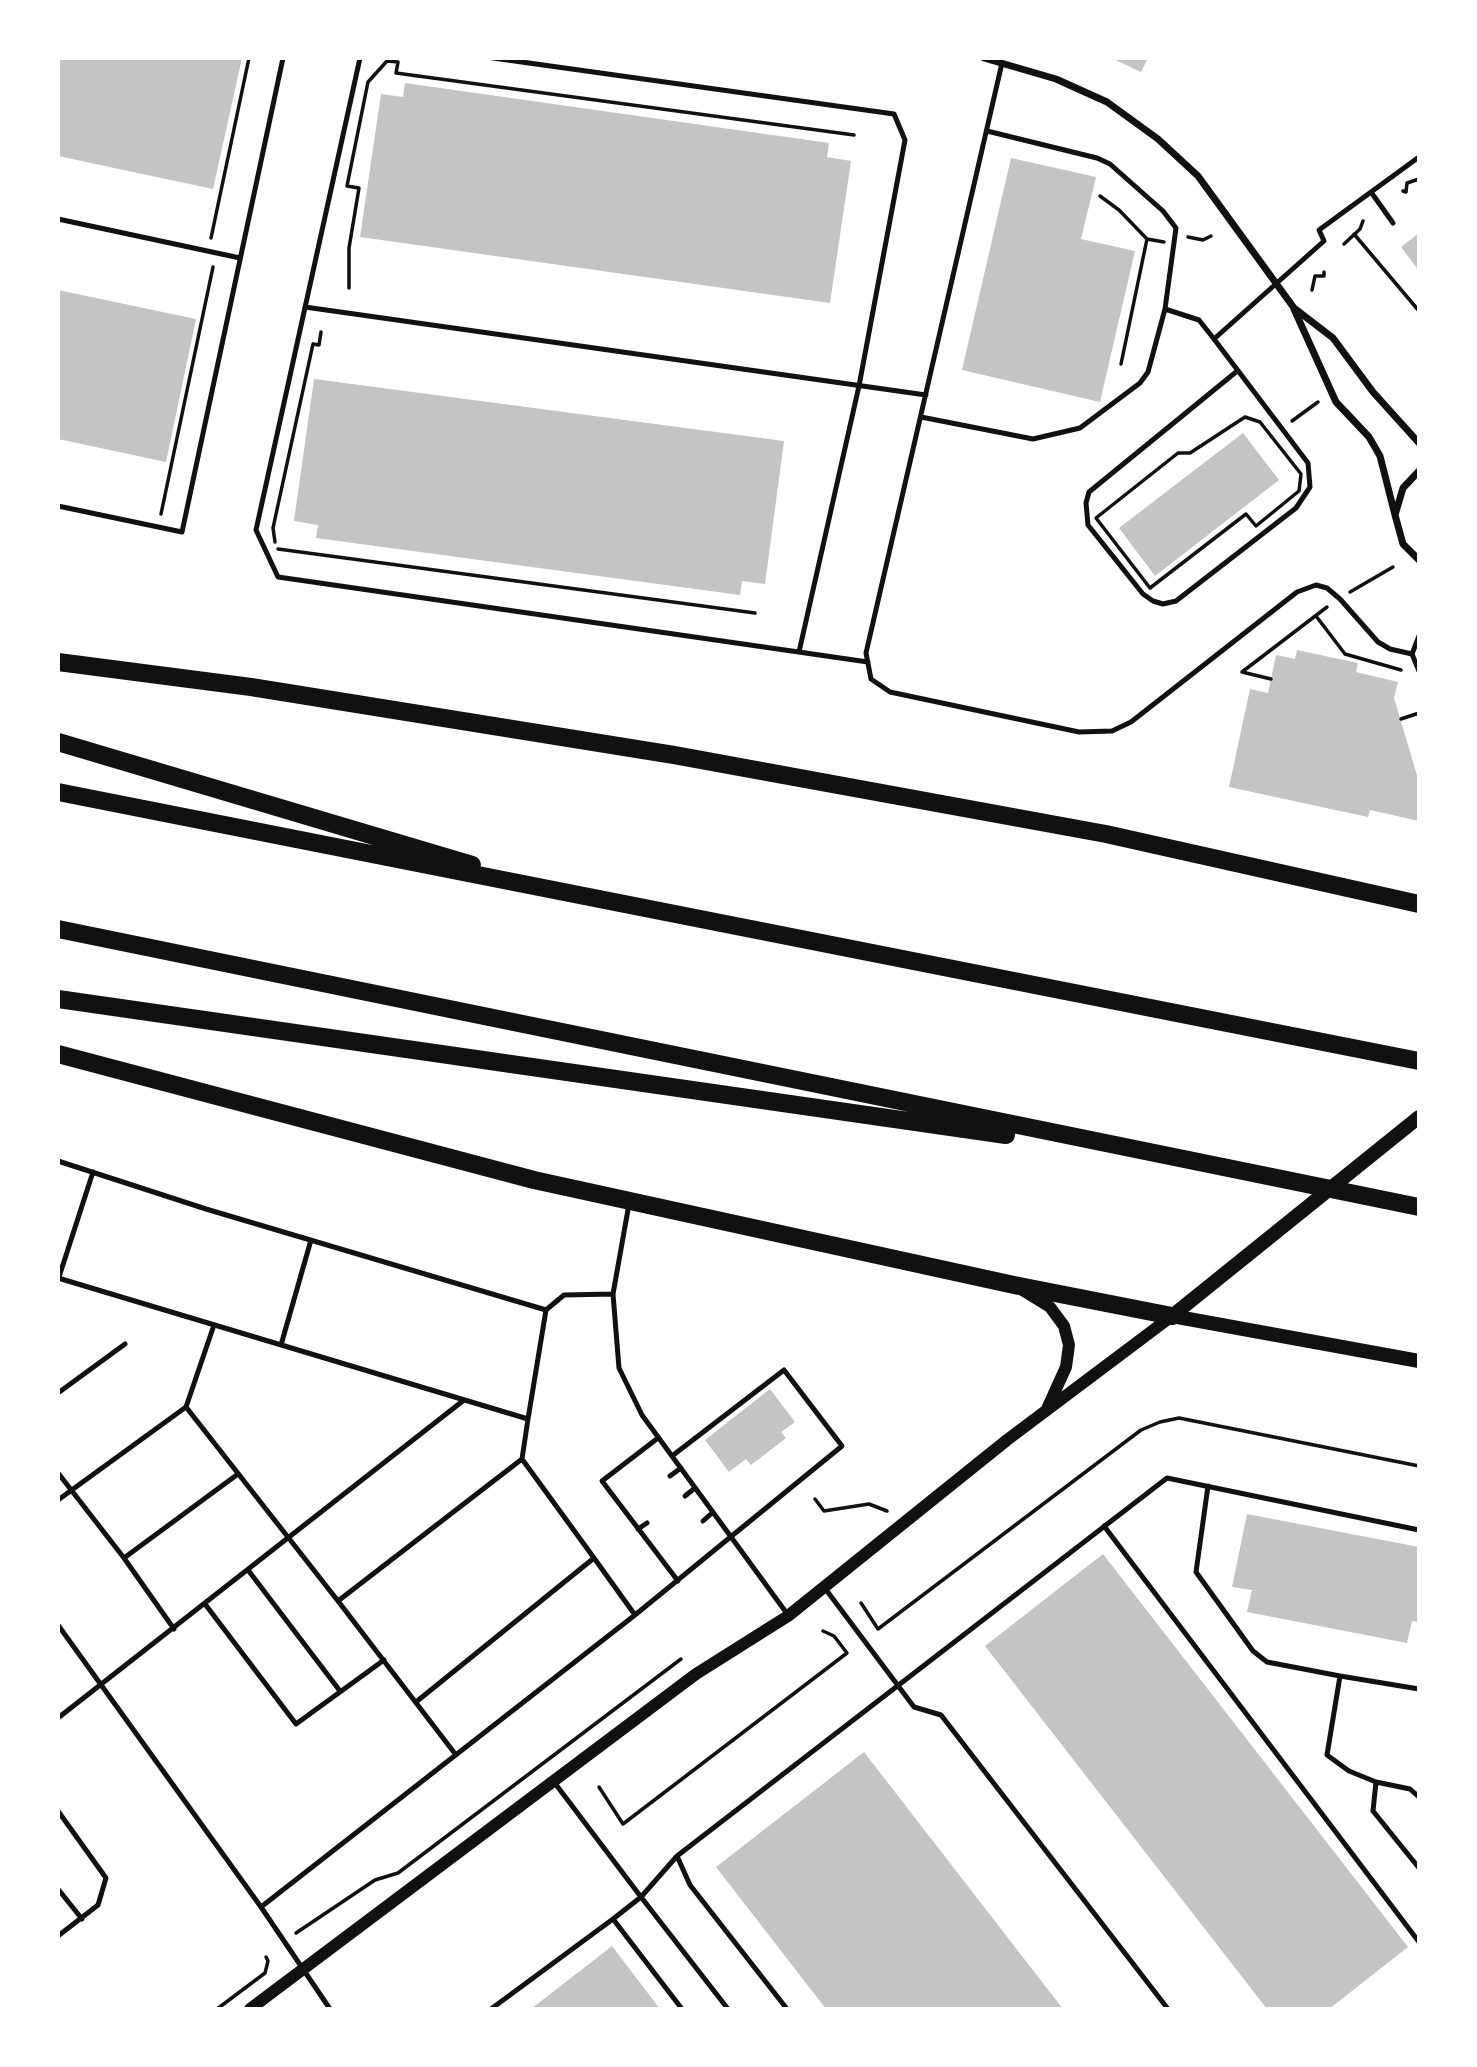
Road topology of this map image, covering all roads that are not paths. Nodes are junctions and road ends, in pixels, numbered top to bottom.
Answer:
1 (283, 58) edge
2 (360, 58) edge
3 (494, 58) edge
4 (984, 58) edge
5 (1003, 61) edge
6 (987, 131) junction
7 (1419, 157) edge
8 (1416, 162) edge
9 (1371, 192) junction
10 (58, 219) edge
11 (1394, 223) dead end
12 (240, 258) junction
13 (1277, 285) junction
14 (305, 307) junction
15 (1294, 308) junction
16 (1165, 309) junction
17 (1214, 339) junction
18 (1236, 372) junction
19 (859, 386) junction
20 (926, 395) junction
21 (921, 417) junction
22 (1419, 443) edge
23 (1419, 471) edge
24 (58, 506) edge
25 (1395, 515) junction
26 (1417, 559) edge
27 (1419, 567) edge
28 (1419, 636) edge
29 (799, 652) junction
30 (1412, 654) junction
31 (58, 662) edge
32 (868, 662) junction
33 (1419, 671) edge
34 (58, 742) edge
35 (58, 792) edge
36 (582, 897) junction
37 (1419, 904) edge
38 (58, 929) edge
39 (58, 999) edge
40 (58, 1054) edge
41 (1419, 1060) edge
42 (1419, 1117) edge
43 (1183, 1160) junction
44 (58, 1161) edge
45 (93, 1172) junction
46 (630, 1201) junction
47 (1419, 1207) edge
48 (311, 1240) junction
49 (59, 1279) edge
50 (1014, 1285) junction
51 (613, 1294) junction
52 (546, 1310) junction
53 (1172, 1315) junction
54 (214, 1325) junction
55 (125, 1344) dead end
56 (281, 1345) junction
57 (1419, 1361) edge
58 (58, 1393) edge
59 (464, 1400) junction
60 (186, 1407) junction
61 (1047, 1410) junction
62 (528, 1419) junction
63 (658, 1438) junction
64 (672, 1456) junction
65 (522, 1459) junction
66 (681, 1468) junction
67 (58, 1473) edge
68 (238, 1474) junction
69 (670, 1476) dead end
70 (1208, 1486) junction
71 (695, 1488) junction
72 (71, 1490) junction
73 (685, 1496) dead end
74 (58, 1500) edge
75 (632, 1503) dead end
76 (624, 1510) junction
77 (712, 1513) junction
78 (702, 1521) dead end
79 (647, 1522) dead end
80 (1104, 1526) junction
81 (638, 1529) junction
82 (1419, 1530) edge
83 (289, 1538) junction
84 (731, 1539) junction
85 (667, 1549) dead end
86 (659, 1555) junction
87 (124, 1558) junction
88 (594, 1558) junction
89 (248, 1570) junction
90 (678, 1581) junction
91 (824, 1587) junction
92 (338, 1601) junction
93 (205, 1604) junction
94 (635, 1615) junction
95 (788, 1616) junction
96 (58, 1625) edge
97 (174, 1629) junction
98 (384, 1660) junction
99 (1340, 1676) junction
100 (102, 1686) junction
101 (897, 1686) junction
102 (1419, 1689) edge
103 (340, 1691) junction
104 (415, 1702) junction
105 (58, 1718) edge
106 (456, 1755) junction
107 (553, 1780) junction
108 (1376, 1783) junction
109 (1419, 1797) edge
110 (58, 1811) edge
111 (677, 1856) junction
112 (1419, 1868) edge
113 (58, 1889) edge
114 (641, 1897) junction
115 (261, 1907) junction
116 (82, 1919) junction
117 (613, 1919) junction
118 (58, 1936) edge
119 (1419, 1942) edge
120 (302, 1969) junction
121 (250, 2009) edge
122 (330, 2009) edge
123 (491, 2009) edge
124 (682, 2009) edge
125 (728, 2009) edge
126 (787, 2009) edge
127 (1168, 2009) edge

1 - 12 lane
2 - 14 lane
3 - 19 lane
4 - 5 street
5 - 6 lane
5 - 13 street
6 - 16 lane
6 - 20 lane
7 - 8 lane
8 - 9 lane
9 - 11 lane
9 - 13 lane
10 - 12 lane
12 - 24 lane
13 - 15 street
13 - 17 lane
14 - 19 lane
14 - 29 lane
15 - 22 street
15 - 25 street
16 - 17 lane
16 - 21 lane
17 - 18 lane
18 - 18 lane
19 - 20 lane
19 - 29 lane
20 - 21 lane
21 - 32 lane
23 - 25 street
25 - 26 street
26 - 27 street
28 - 30 lane
29 - 32 lane
30 - 32 lane
30 - 33 lane
31 - 37 highway
34 - 36 highway
35 - 36 highway
36 - 41 highway
38 - 43 highway
39 - 43 highway
40 - 46 highway
42 - 53 main road
43 - 47 highway
44 - 45 lane
45 - 48 lane
45 - 49 lane
46 - 50 highway
46 - 51 lane
48 - 52 lane
48 - 56 lane
49 - 54 lane
50 - 53 highway
50 - 61 street
51 - 52 lane
51 - 63 lane
52 - 62 lane
53 - 57 main road
53 - 61 street
54 - 56 lane
54 - 60 lane
55 - 58 lane
56 - 59 lane
59 - 62 lane
59 - 83 lane
60 - 68 lane
60 - 72 lane
61 - 91 street
62 - 65 lane
63 - 64 lane
63 - 76 lane
64 - 66 lane
64 - 84 lane
65 - 88 lane
65 - 92 lane
66 - 69 lane
66 - 71 lane
67 - 72 lane
68 - 83 lane
68 - 87 lane
70 - 80 lane
70 - 82 lane
70 - 99 lane
71 - 73 lane
71 - 77 lane
72 - 74 lane
72 - 87 lane
75 - 76 lane
76 - 81 lane
77 - 78 lane
77 - 84 lane
79 - 81 lane
80 - 101 lane
80 - 119 lane
81 - 86 lane
83 - 89 lane
83 - 92 lane
84 - 90 lane
84 - 95 lane
85 - 86 lane
86 - 90 lane
87 - 97 lane
88 - 94 lane
88 - 104 lane
89 - 93 lane
89 - 103 lane
90 - 94 lane
91 - 95 street
91 - 101 lane
92 - 98 lane
93 - 97 lane
93 - 103 lane
94 - 106 lane
95 - 107 street
96 - 100 lane
97 - 100 lane
98 - 103 lane
98 - 104 lane
99 - 102 lane
99 - 108 lane
100 - 105 lane
100 - 115 lane
101 - 111 lane
101 - 127 lane
104 - 106 lane
106 - 115 lane
107 - 114 lane
107 - 120 street
108 - 109 lane
108 - 112 lane
110 - 116 lane
111 - 114 lane
111 - 126 lane
113 - 116 lane
114 - 117 lane
114 - 125 lane
115 - 120 lane
116 - 118 lane
117 - 123 lane
117 - 124 lane
120 - 121 street
120 - 122 lane

